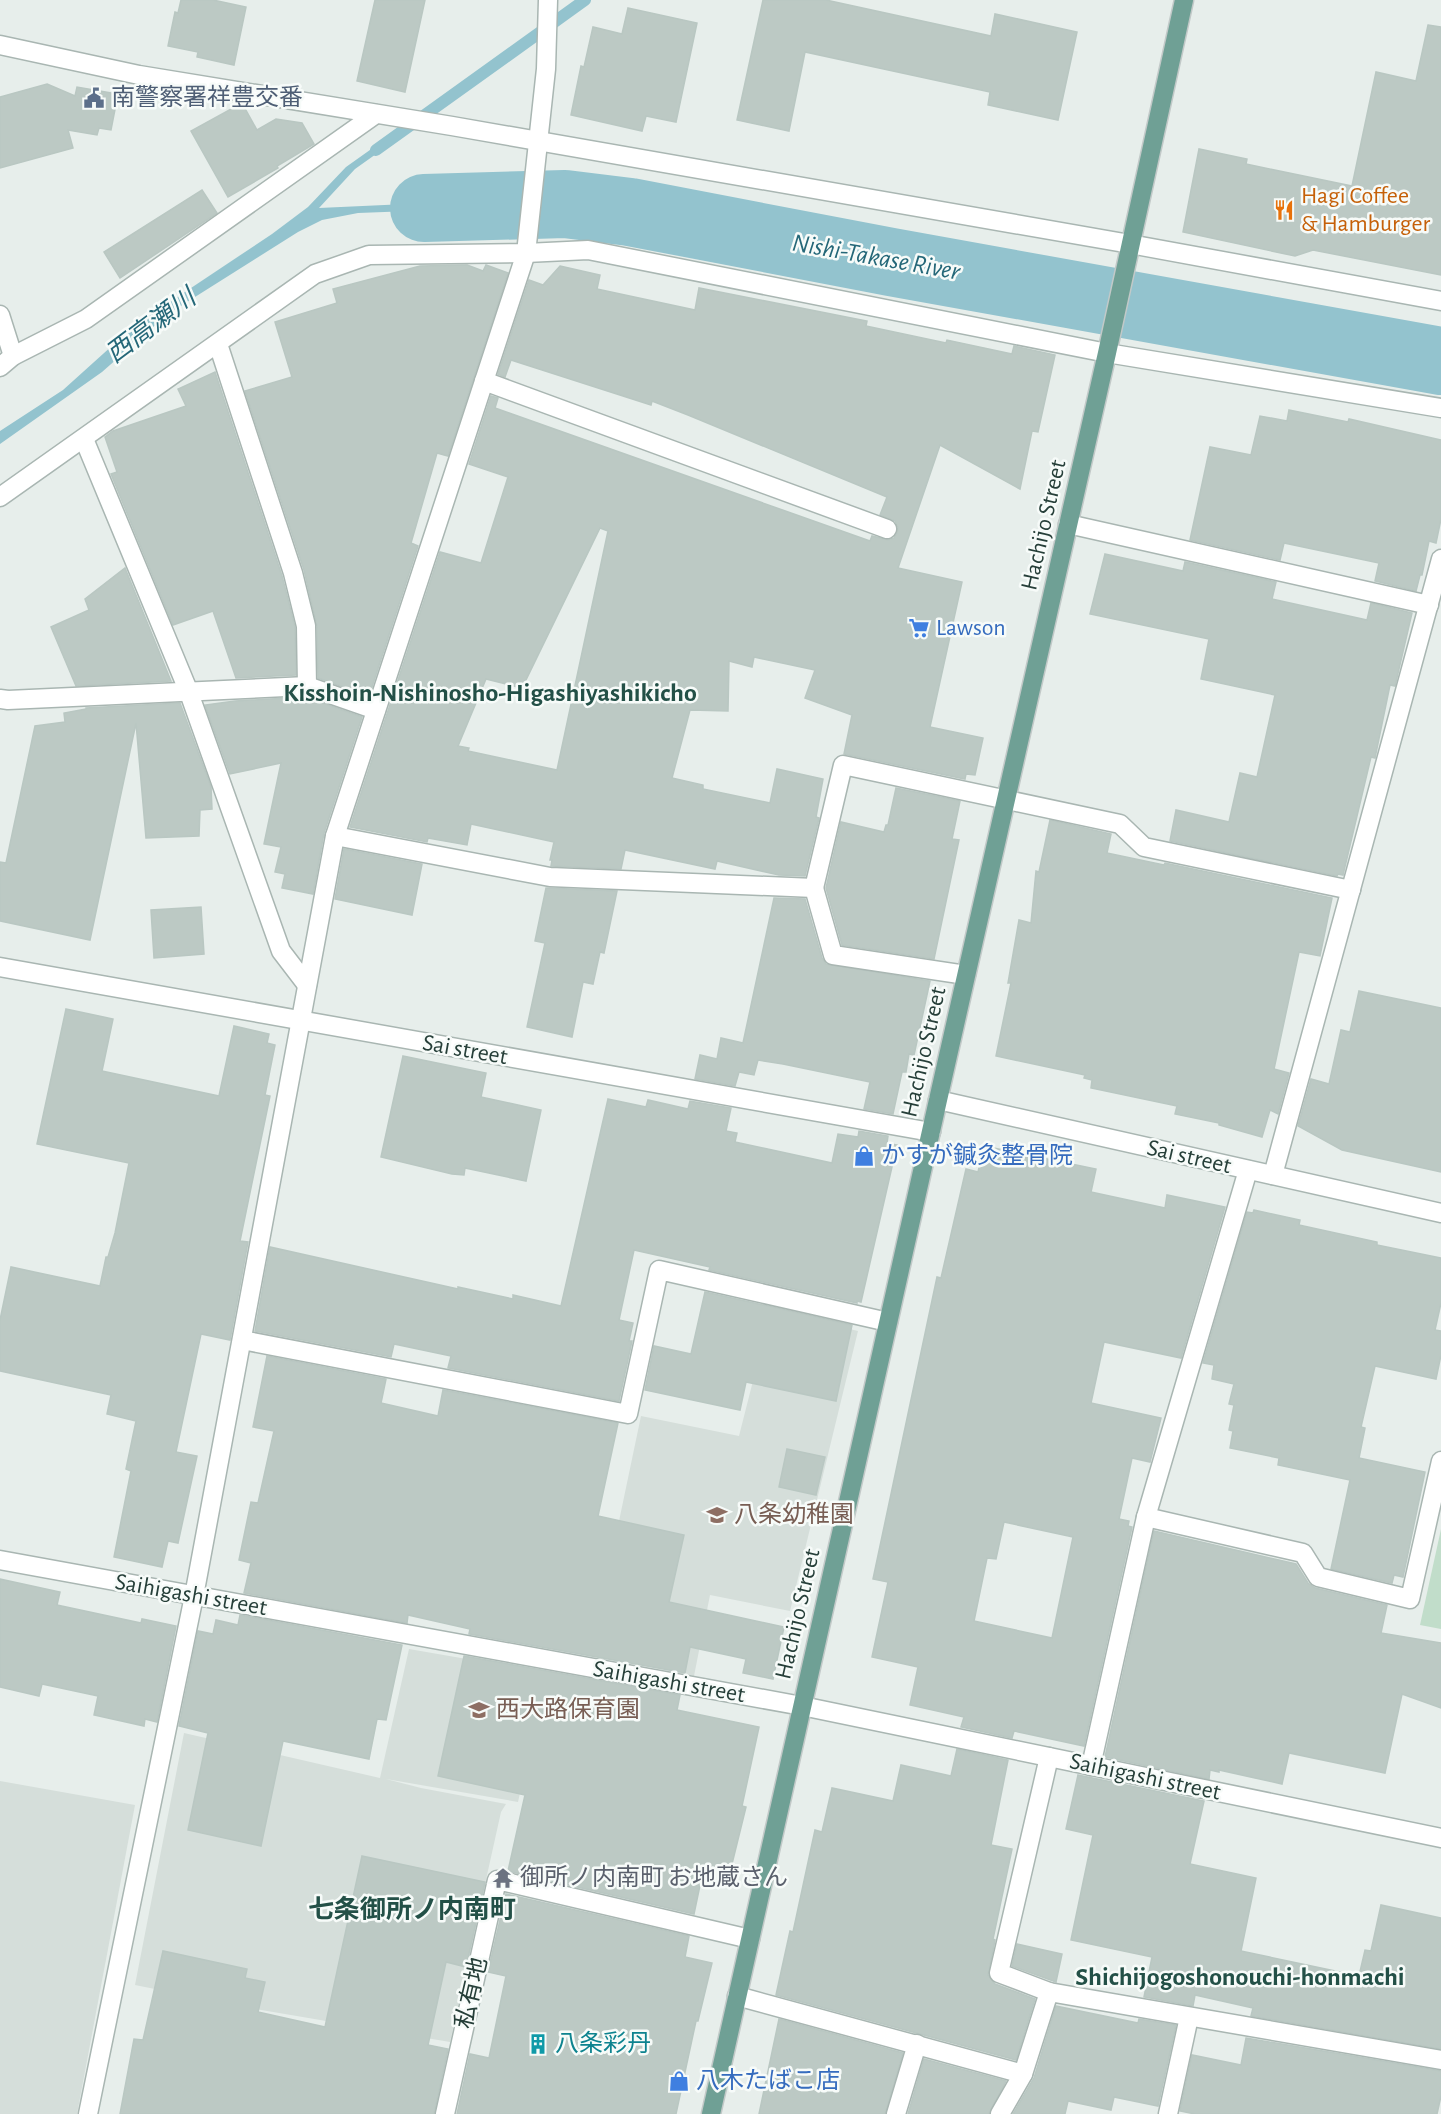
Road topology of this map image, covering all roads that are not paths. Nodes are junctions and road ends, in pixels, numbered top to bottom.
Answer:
1 (548, 0) edge
2 (1184, 0) edge
3 (0, 45) edge
4 (385, 115) junction
5 (540, 142) junction
6 (1130, 244) junction
7 (527, 247) junction
8 (1441, 301) edge
9 (0, 315) edge
10 (218, 344) junction
11 (1107, 353) junction
12 (7, 361) edge
13 (484, 381) junction
14 (1441, 408) edge
15 (84, 439) junction
16 (0, 497) edge
17 (1068, 524) junction
18 (887, 530) dead end
19 (1441, 559) edge
20 (1429, 605) junction
21 (307, 686) junction
22 (188, 690) junction
23 (0, 699) edge
24 (376, 710) junction
25 (1006, 798) junction
26 (335, 836) junction
27 (814, 888) junction
28 (1351, 890) junction
29 (0, 967) edge
30 (966, 975) junction
31 (307, 985) junction
32 (301, 1020) junction
33 (938, 1100) junction
34 (931, 1132) junction
35 (1248, 1170) junction
36 (1273, 1175) junction
37 (1441, 1213) edge
38 (888, 1322) junction
39 (242, 1340) junction
40 (1441, 1461) edge
41 (1146, 1517) junction
42 (0, 1560) edge
43 (194, 1596) junction
44 (802, 1706) junction
45 (1049, 1757) junction
46 (1091, 1766) junction
47 (1441, 1838) edge
48 (750, 1939) junction
49 (1049, 1992) junction
50 (737, 1996) junction
51 (1189, 2017) junction
52 (917, 2044) junction
53 (1441, 2060) edge
54 (1023, 2074) junction
55 (88, 2114) edge
56 (445, 2114) edge
57 (711, 2114) edge
58 (896, 2114) edge
59 (1000, 2114) edge
60 (1168, 2114) edge

1 - 5 street
2 - 6 main road, Hachijo Street
3 - 4 street
4 - 5 street
4 - 12 street
5 - 6 street
5 - 7 street
6 - 8 street
6 - 11 main road, Hachijo Street
7 - 10 street
7 - 11 street
7 - 13 street
9 - 12 street
10 - 15 street
10 - 21 street
11 - 14 street
11 - 17 main road, Hachijo Street
13 - 18 street
13 - 24 street
15 - 16 street
15 - 22 street
17 - 20 street
17 - 25 main road, Hachijo Street
19 - 20 street
20 - 28 street
21 - 22 street
21 - 24 street
22 - 23 street
22 - 31 street
24 - 26 street
25 - 27 street
25 - 28 street
25 - 30 main road, Hachijo Street
26 - 27 street
26 - 31 street
27 - 30 street
28 - 36 street
29 - 32 street, Sai street
30 - 33 main road, Hachijo Street
31 - 32 street
32 - 34 street, Sai street
32 - 39 street
33 - 34 main road, Hachijo Street
33 - 35 street, Sai street
34 - 38 main road, Hachijo Street
35 - 36 street, Sai street
35 - 41 street
36 - 37 street, Sai street
38 - 39 street
38 - 44 main road, Hachijo Street
39 - 43 street
40 - 41 street
41 - 46 street
42 - 43 street, Saihigashi street
43 - 44 street, Saihigashi street
43 - 55 street
44 - 45 street, Saihigashi street
44 - 48 main road, Hachijo Street
45 - 46 street, Saihigashi street
45 - 49 street
46 - 47 street, Saihigashi street
48 - 50 main road, Hachijo Street
48 - 56 street, 私有地
49 - 51 street
49 - 54 street
50 - 52 street
50 - 57 main road, Hachijo Street
51 - 53 street
51 - 60 street
52 - 54 street
52 - 58 street
54 - 59 street

